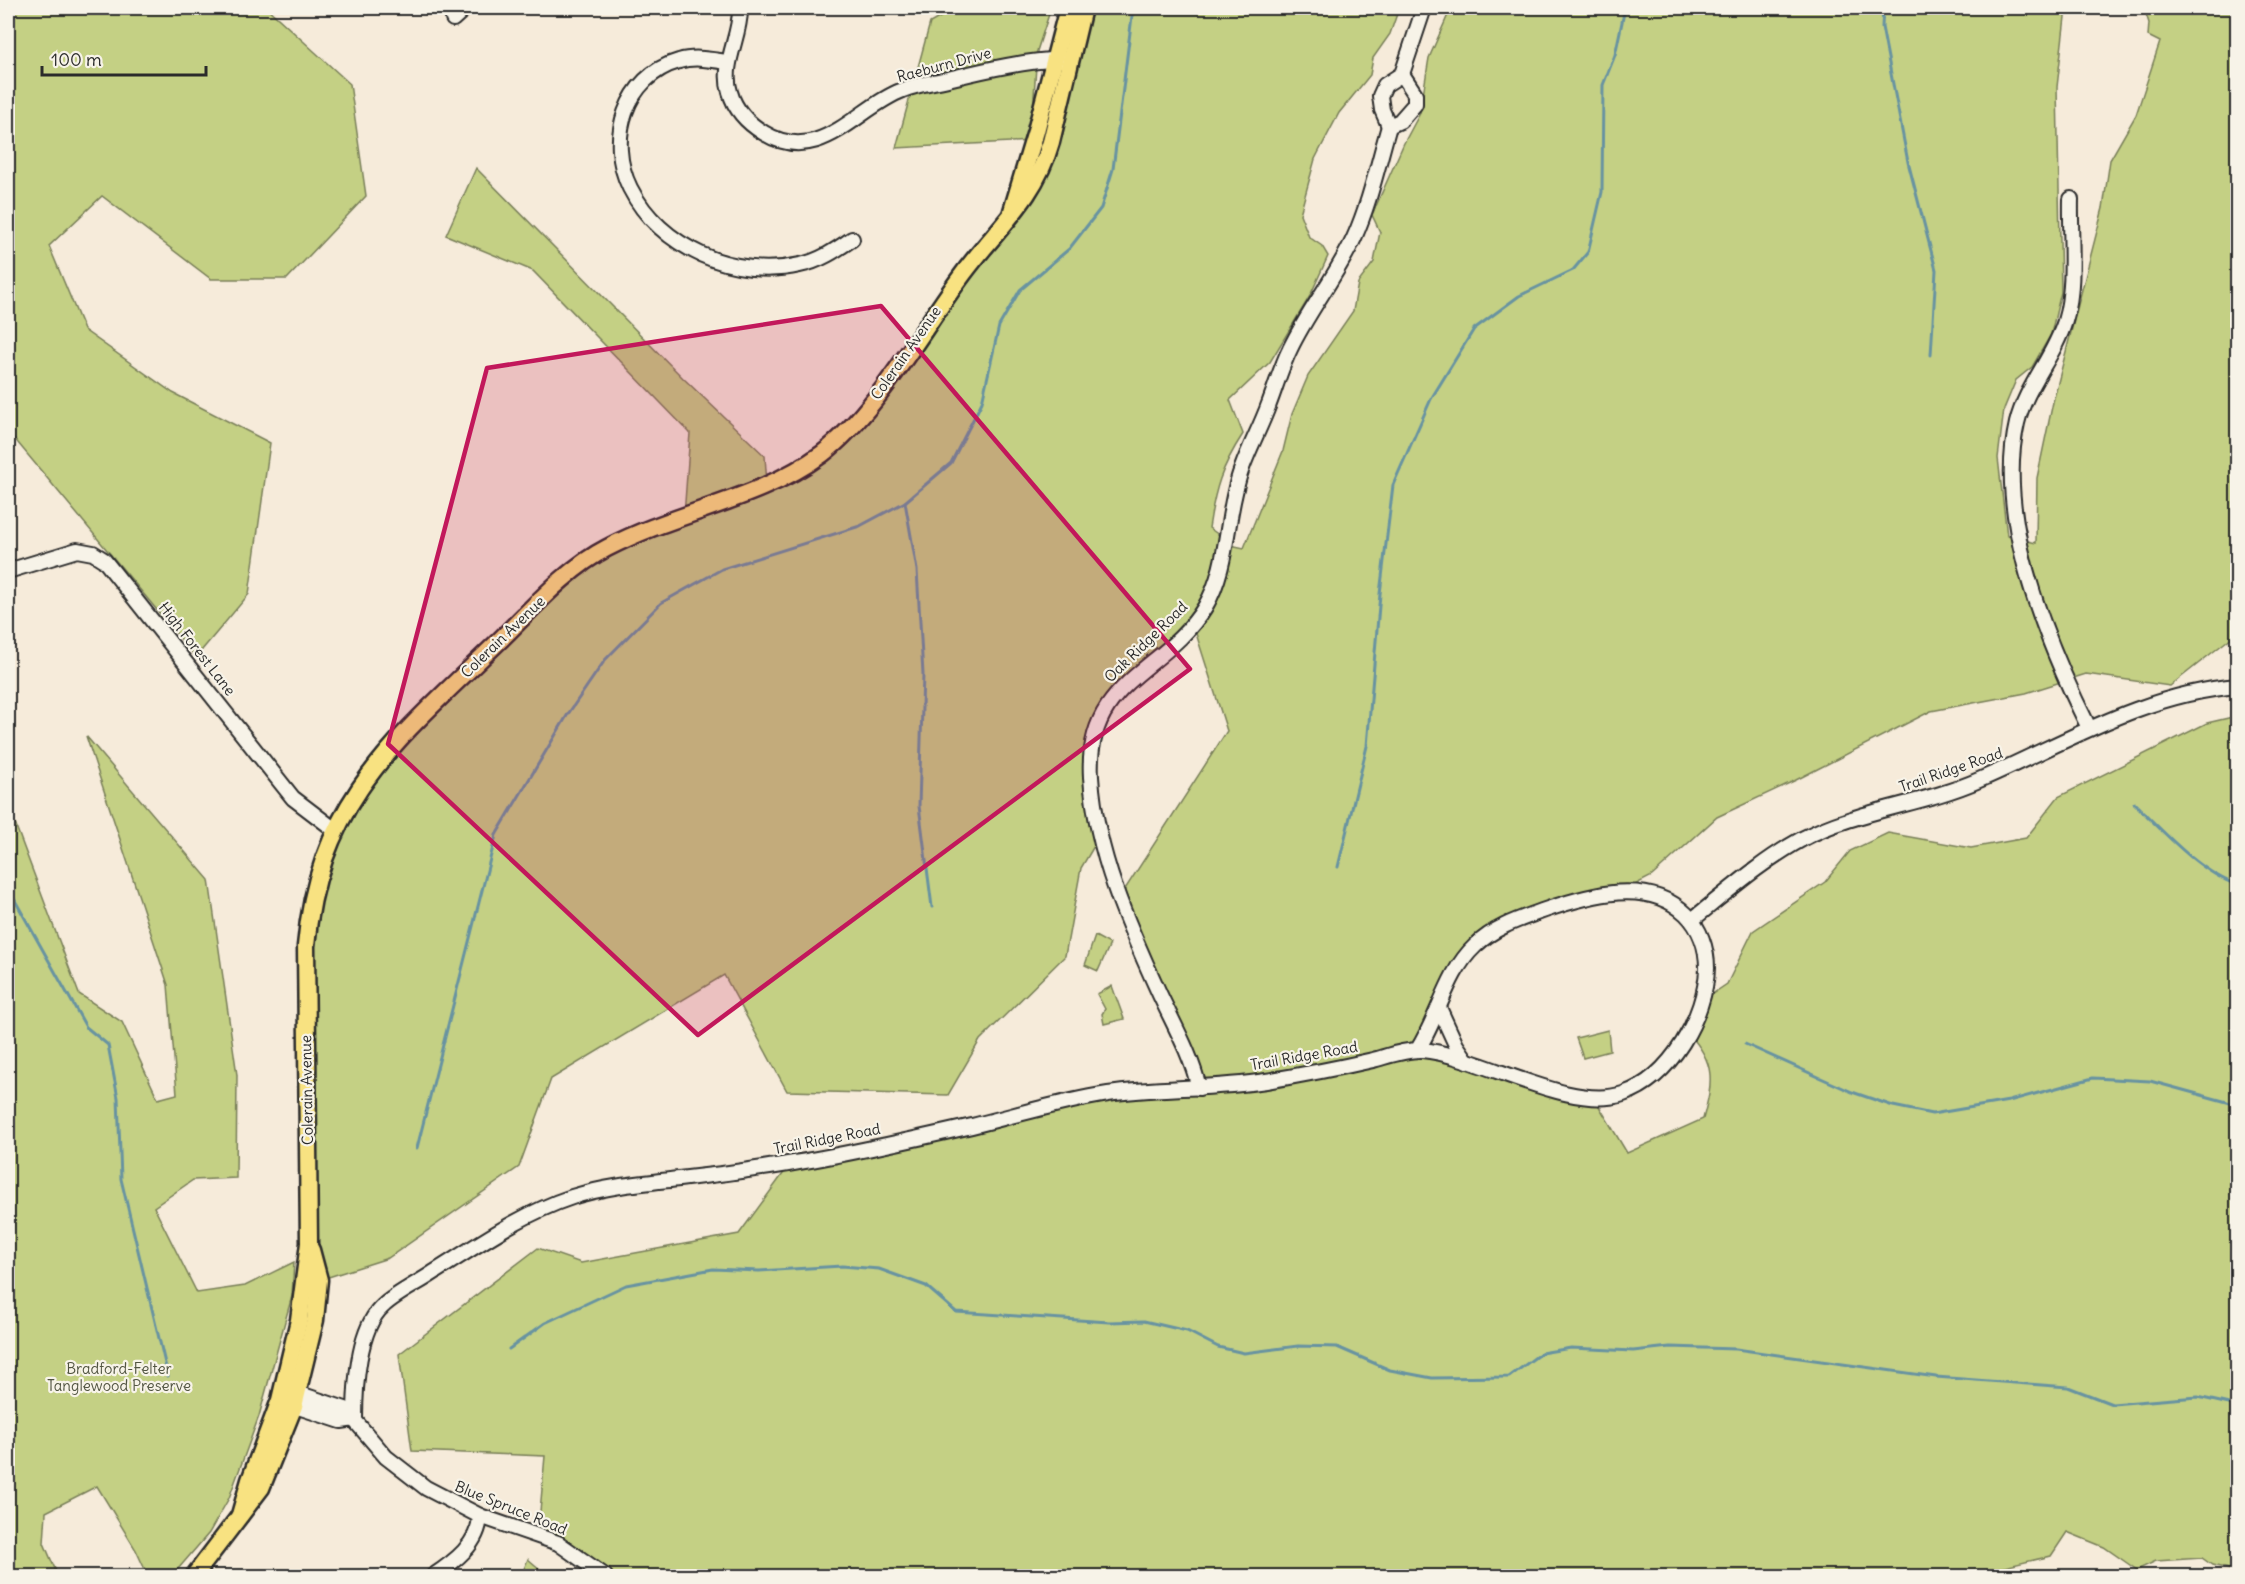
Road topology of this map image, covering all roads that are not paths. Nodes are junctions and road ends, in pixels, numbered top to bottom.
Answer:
1 (465, 8) edge
2 (740, 8) edge
3 (1068, 8) edge
4 (1083, 8) edge
5 (1424, 8) edge
6 (453, 19) dead end
7 (1053, 59) junction
8 (1072, 59) junction
9 (728, 62) junction
10 (1402, 74) junction
11 (1389, 126) junction
12 (2071, 199) dead end
13 (1011, 217) junction
14 (852, 239) dead end
15 (8, 571) edge
16 (2238, 686) edge
17 (2089, 728) junction
18 (335, 830) junction
19 (1692, 920) junction
20 (1440, 1010) junction
21 (1418, 1049) junction
22 (1467, 1061) junction
23 (1199, 1088) junction
24 (355, 1390) junction
25 (288, 1397) junction
26 (329, 1403) junction
27 (356, 1419) junction
28 (480, 1516) junction
29 (194, 1576) edge
30 (433, 1576) edge
31 (605, 1576) edge

1 - 6 street
2 - 9 street, Raeburn Drive
3 - 7 main road, Colerain Avenue
4 - 8 main road, Colerain Avenue
5 - 10 street
7 - 8 street, Raeburn Drive
7 - 9 street, Raeburn Drive
7 - 13 main road, Colerain Avenue
8 - 13 main road, Colerain Avenue
9 - 14 street
10 - 11 street
10 - 11 street
11 - 23 street, Oak Ridge Road
12 - 17 street
13 - 18 main road, Colerain Avenue
15 - 18 street, High Forest Lane
16 - 17 street, Trail Ridge Road
17 - 19 street, Trail Ridge Road
18 - 25 main road, Colerain Avenue
19 - 20 street, Trail Ridge Road
19 - 22 street, Trail Ridge Road
20 - 21 street, Trail Ridge Road
20 - 22 street
21 - 22 street, Trail Ridge Road
21 - 23 street, Trail Ridge Road
23 - 24 street, Trail Ridge Road
24 - 26 street
24 - 27 street, Trail Ridge Road
25 - 26 street, Blue Spruce Road
25 - 27 street
25 - 29 main road, Colerain Avenue
26 - 27 street, Blue Spruce Road
27 - 28 street, Blue Spruce Road
28 - 30 street
28 - 31 street, Blue Spruce Road

